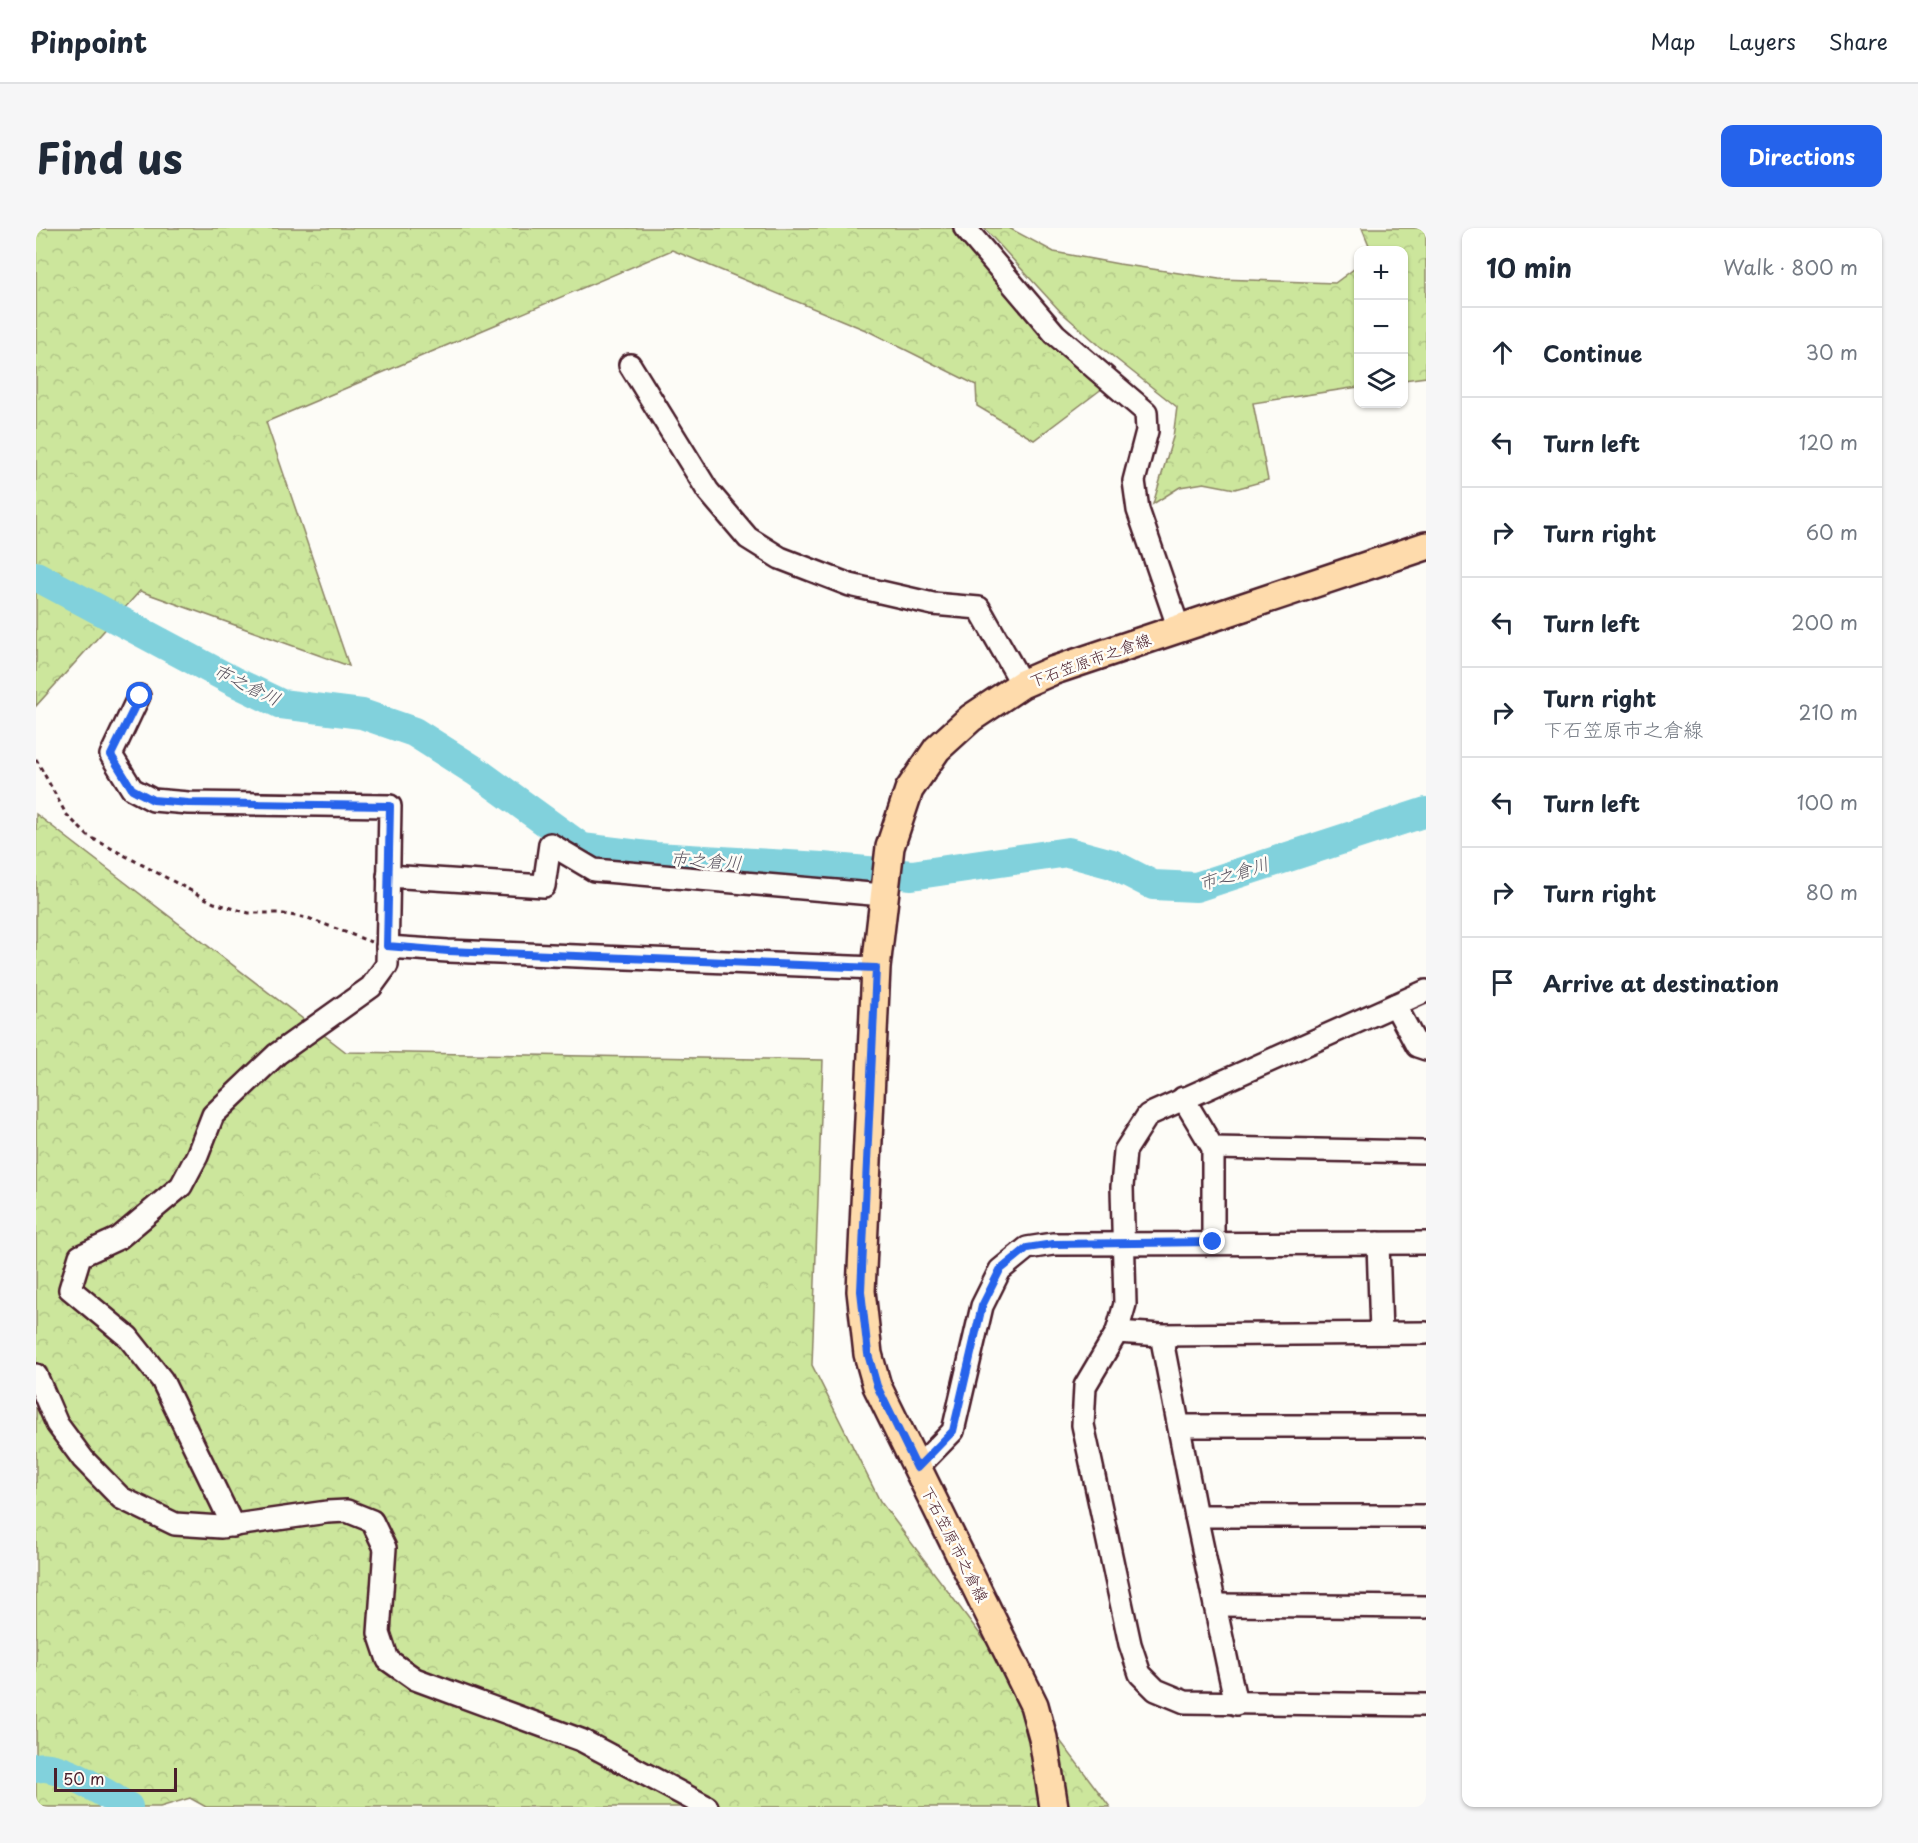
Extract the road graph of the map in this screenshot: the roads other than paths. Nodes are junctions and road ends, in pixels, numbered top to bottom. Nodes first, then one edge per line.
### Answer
1 (965, 228) edge
2 (630, 365) dead end
3 (1426, 546) edge
4 (1179, 629) junction
5 (1022, 684) junction
6 (140, 696) dead end
7 (388, 876) junction
8 (883, 895) junction
9 (387, 946) junction
10 (876, 968) junction
11 (1426, 991) edge
12 (1395, 1005) junction
13 (1426, 1049) edge
14 (1183, 1098) junction
15 (1213, 1148) junction
16 (1426, 1152) edge
17 (1213, 1242) junction
18 (1378, 1243) junction
19 (1426, 1243) edge
20 (1124, 1245) junction
21 (1117, 1332) junction
22 (1381, 1333) junction
23 (1426, 1333) edge
24 (1161, 1335) junction
25 (36, 1375) edge
26 (1179, 1426) junction
27 (1426, 1426) edge
28 (917, 1468) junction
29 (1196, 1516) junction
30 (1426, 1516) edge
31 (233, 1526) junction
32 (1215, 1605) junction
33 (1426, 1607) edge
34 (1236, 1704) junction
35 (1426, 1706) edge
36 (707, 1807) edge
37 (1054, 1807) edge

1 - 4 street
2 - 5 street
3 - 4 main road, 下石笠原市之倉線
4 - 5 main road, 下石笠原市之倉線
5 - 8 main road, 下石笠原市之倉線
6 - 7 street
7 - 8 street
7 - 9 street
8 - 10 main road, 下石笠原市之倉線
9 - 10 street
9 - 31 street
10 - 28 main road, 下石笠原市之倉線
11 - 12 street
12 - 13 street
12 - 14 street
14 - 15 street
14 - 20 street
15 - 16 street
15 - 17 street
17 - 18 street
17 - 20 street
18 - 19 street
18 - 22 street
20 - 21 street
20 - 28 street
21 - 24 street
21 - 34 street
22 - 23 street
22 - 24 street
24 - 26 street
25 - 31 street
26 - 27 street
26 - 29 street
28 - 37 main road, 下石笠原市之倉線
29 - 30 street
29 - 32 street
31 - 36 street
32 - 33 street
32 - 34 street
34 - 35 street

